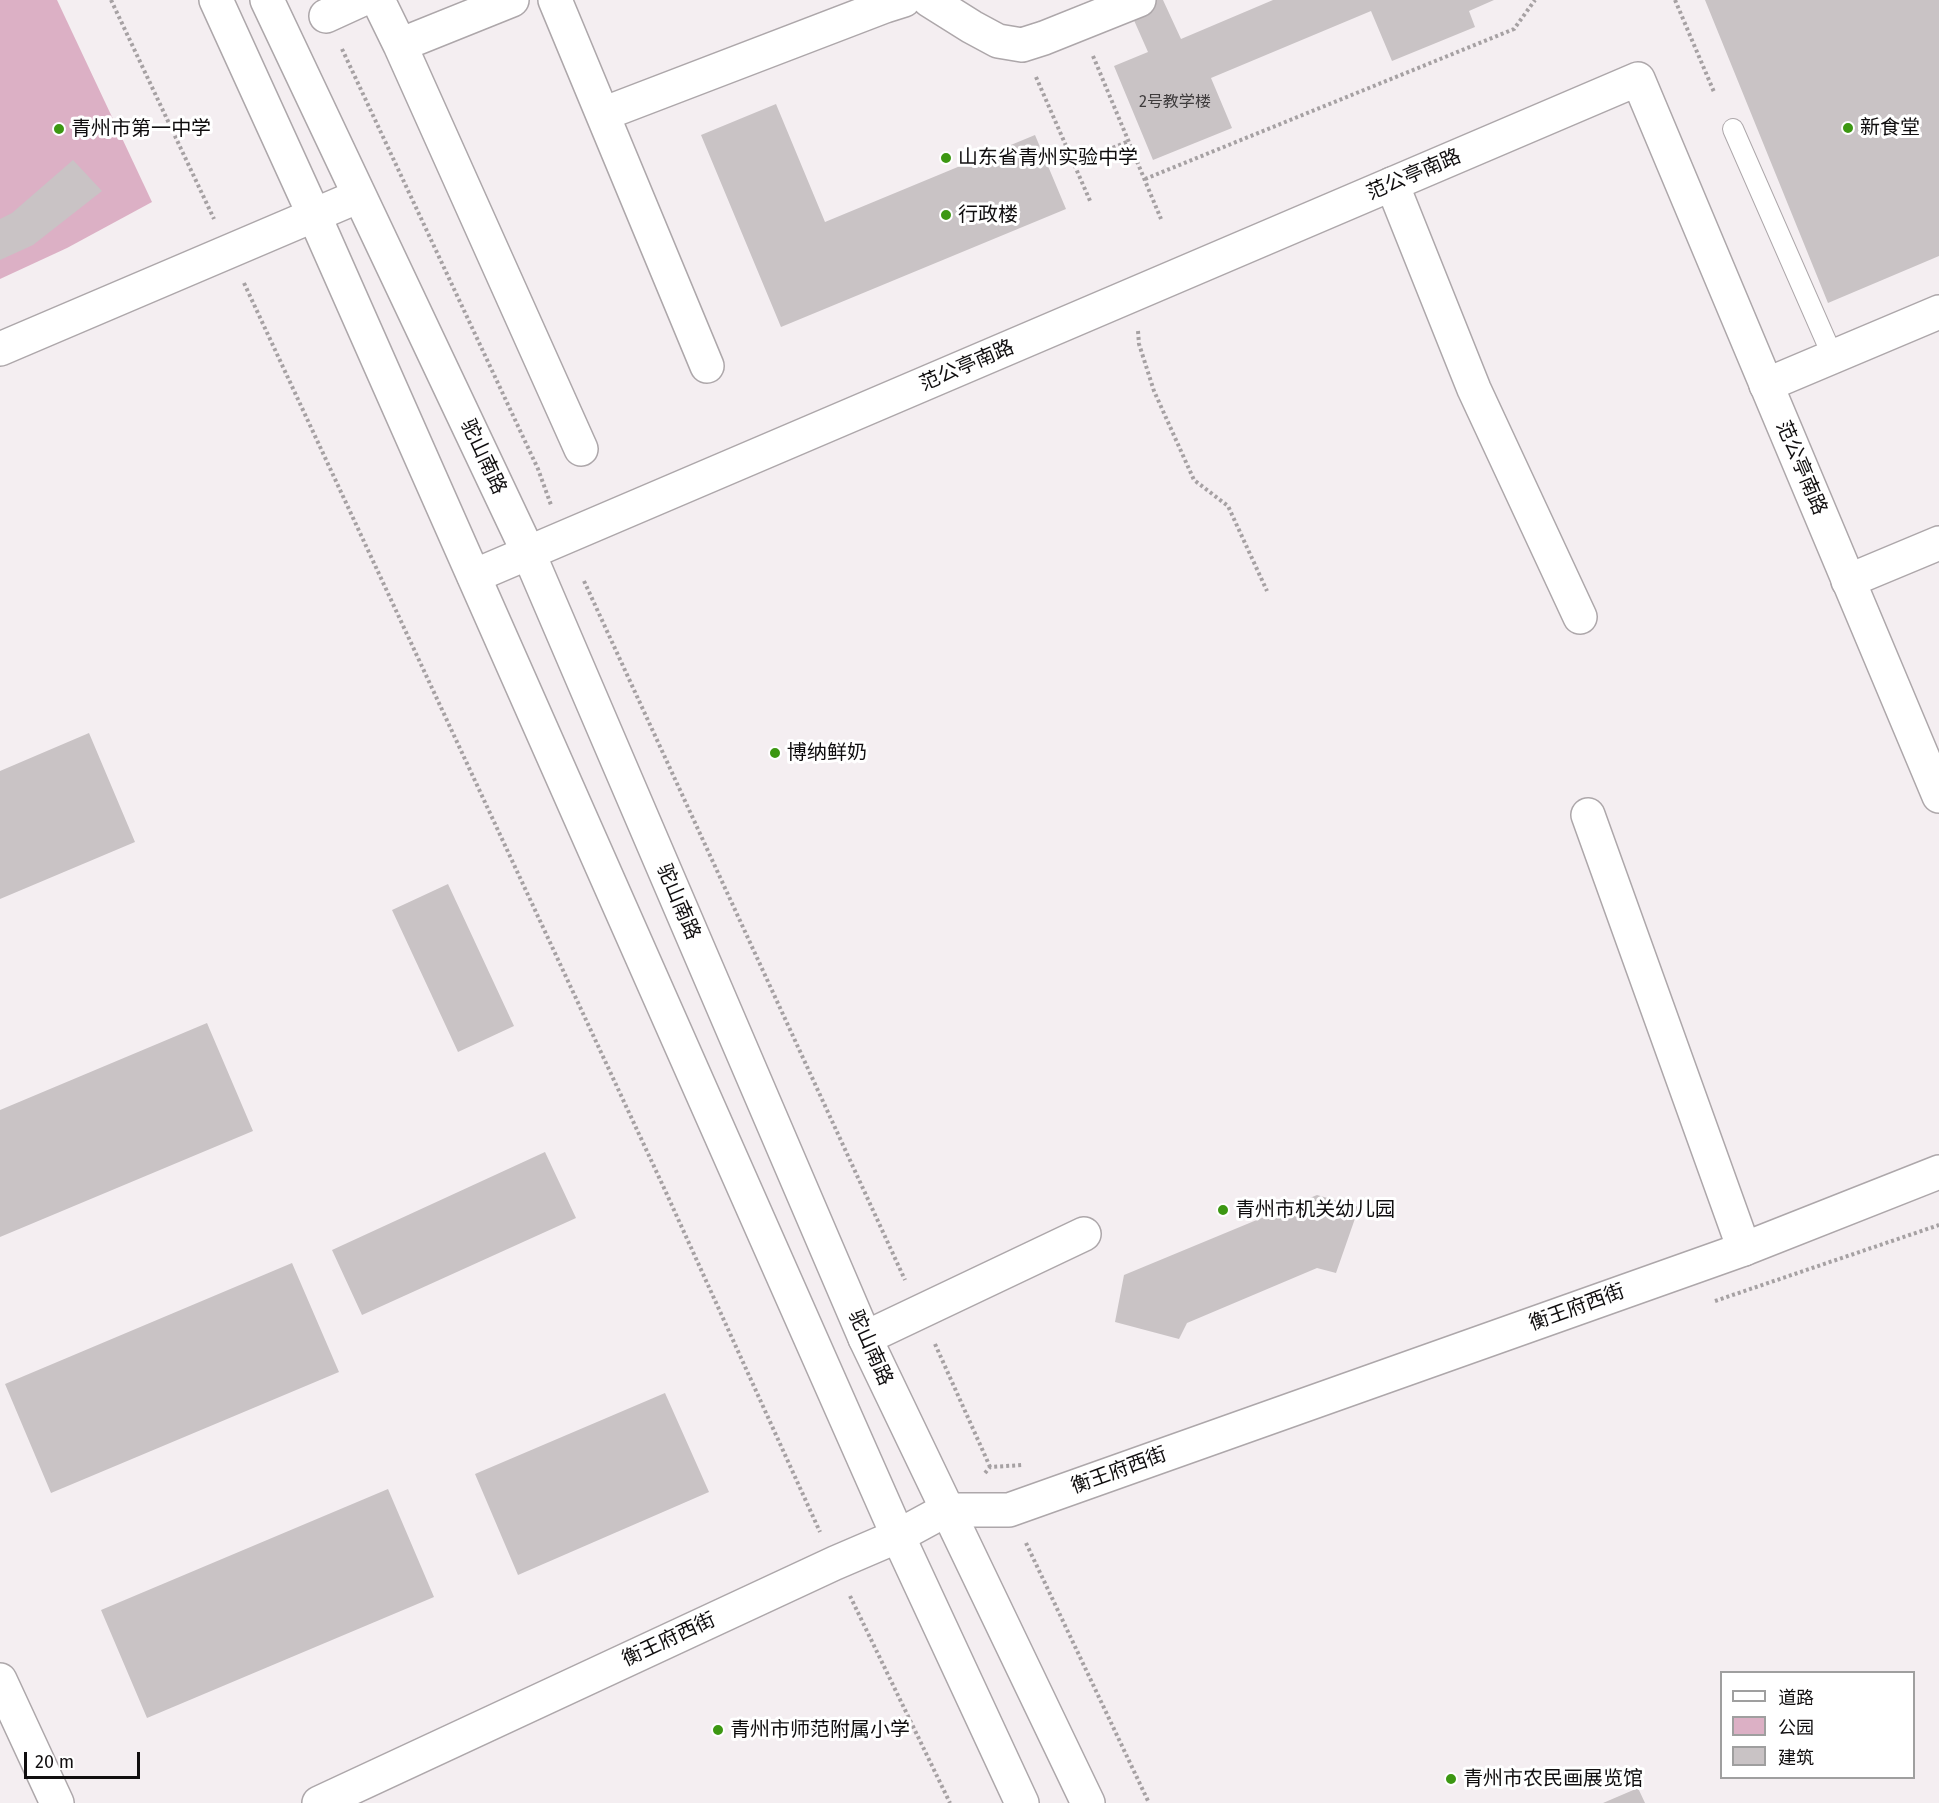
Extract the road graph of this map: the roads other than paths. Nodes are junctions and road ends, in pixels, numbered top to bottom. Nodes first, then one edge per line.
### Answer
1 (216, 0) edge
2 (267, 0) edge
3 (361, 0) edge
4 (378, 0) edge
5 (512, 0) edge
6 (555, 0) edge
7 (904, 0) edge
8 (929, 0) edge
9 (1139, 0) edge
10 (326, 16) road end
11 (400, 45) junction
12 (603, 114) junction
13 (1733, 129) dead end
14 (1392, 184) junction
15 (359, 196) junction
16 (314, 215) junction
17 (1939, 312) edge
18 (0, 349) edge
19 (1833, 357) junction
20 (707, 366) dead end
21 (1766, 385) junction
22 (580, 449) dead end
23 (1939, 543) edge
24 (529, 554) junction
25 (474, 576) junction
26 (1848, 581) junction
27 (1580, 617) dead end
28 (1939, 796) edge
29 (1588, 815) dead end
30 (1939, 1172) edge
31 (1084, 1234) dead end
32 (1744, 1249) junction
33 (864, 1338) junction
34 (946, 1510) junction
35 (898, 1536) junction
36 (0, 1680) edge
37 (57, 1803) edge
38 (319, 1803) edge
39 (1022, 1803) edge
40 (1088, 1803) edge

1 - 16 street
2 - 15 street, 驼山南路
3 - 10 street
4 - 11 street
5 - 11 street
6 - 12 street
7 - 12 street
8 - 9 street
11 - 22 street
12 - 20 street
13 - 19 lane
14 - 21 street, 范公亭南路
14 - 24 street, 范公亭南路
14 - 27 street
15 - 16 street
15 - 24 street, 驼山南路
16 - 18 street
16 - 25 street
17 - 19 street
19 - 21 street
21 - 26 street, 范公亭南路
23 - 26 street
24 - 25 street, 范公亭南路
24 - 33 street, 驼山南路
25 - 35 street
26 - 28 street, 范公亭南路
29 - 32 street
30 - 32 street, 衡王府西街
31 - 33 street
32 - 34 street, 衡王府西街
33 - 34 street, 驼山南路
34 - 35 street, 衡王府西街
34 - 40 street, 驼山南路
35 - 38 street, 衡王府西街
35 - 39 street
36 - 37 street

